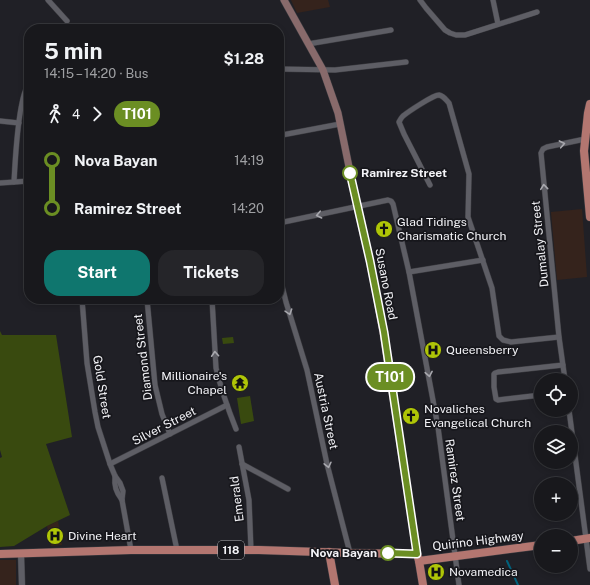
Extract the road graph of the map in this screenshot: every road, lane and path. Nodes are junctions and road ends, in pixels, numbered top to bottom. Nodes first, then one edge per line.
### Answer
1 (48, 0) edge
2 (284, 0) edge
3 (420, 0) edge
4 (493, 0) edge
5 (537, 12) dead end
6 (67, 21) dead end
7 (498, 24) junction
8 (391, 30) dead end
9 (308, 44) junction
10 (406, 62) dead end
11 (284, 69) edge
12 (322, 70) junction
13 (24, 92) edge
14 (590, 104) edge
15 (0, 121) edge
16 (19, 124) junction
17 (340, 124) junction
18 (284, 134) edge
19 (585, 139) junction
20 (24, 181) edge
21 (14, 182) junction
22 (0, 183) edge
23 (430, 185) dead end
24 (589, 193) edge
25 (358, 206) junction
26 (590, 217) edge
27 (284, 222) edge
28 (482, 260) junction
29 (409, 272) junction
30 (284, 294) edge
31 (82, 304) edge
32 (147, 304) edge
33 (212, 304) edge
34 (559, 337) junction
35 (562, 365) junction
36 (564, 373) edge
37 (534, 396) edge
38 (227, 405) junction
39 (570, 417) edge
40 (236, 429) dead end
41 (170, 434) junction
42 (239, 446) dead end
43 (110, 464) junction
44 (242, 464) junction
45 (162, 478) dead end
46 (288, 489) dead end
47 (588, 539) edge
48 (578, 540) edge
49 (534, 546) edge
50 (131, 550) junction
51 (177, 550) junction
52 (251, 550) junction
53 (21, 552) junction
54 (329, 552) junction
55 (350, 553) junction
56 (0, 554) edge
57 (455, 556) junction
58 (418, 557) junction
59 (590, 569) edge
60 (22, 585) edge
61 (335, 585) edge
62 (423, 585) edge
63 (459, 585) edge

1 - 6 street
2 - 9 main road, Susano Road
3 - 7 street
4 - 7 street
5 - 7 street
8 - 9 street
9 - 12 main road, Susano Road
10 - 12 street
11 - 12 street
12 - 17 main road, Susano Road
13 - 16 street
14 - 19 main road
15 - 16 street
16 - 21 street
17 - 18 street
17 - 25 main road, Susano Road
19 - 24 main road
34 -> 19 street, Dumalay Street
20 - 21 street
21 - 22 street
23 - 28 street
24 - 26 main road
25 -> 27 street
25 - 29 street, Ramirez Street
25 - 58 main road, Susano Road
28 - 29 street
28 - 34 street
29 -> 57 street, Ramirez Street
30 -> 55 street, Austria Street
31 - 43 street, Gold Street
32 - 41 street, Diamond Street
38 -> 33 street
34 - 35 street, Dumalay Street
35 - 36 street, Dumalay Street
35 - 37 street
38 - 40 street
38 - 41 street, Silver Street
39 - 47 street
41 - 43 street, Silver Street
42 - 44 street, Emerald
43 - 50 street, Gold Street
44 - 46 street
44 - 52 street, Emerald
45 - 51 street
47 - 48 main road
47 - 59 street
49 - 57 main road, Quirino Highway
50 - 51 main road, 118
50 - 53 main road, 118
51 - 52 main road, 118
52 - 54 main road, 118
53 - 56 main road, 118
53 - 60 street
54 - 55 main road, 118
54 - 61 main road
55 - 58 main road, 118
57 - 58 main road, Quirino Highway
57 - 63 street, Ramirez Street
58 - 62 main road, Quirino Highway

